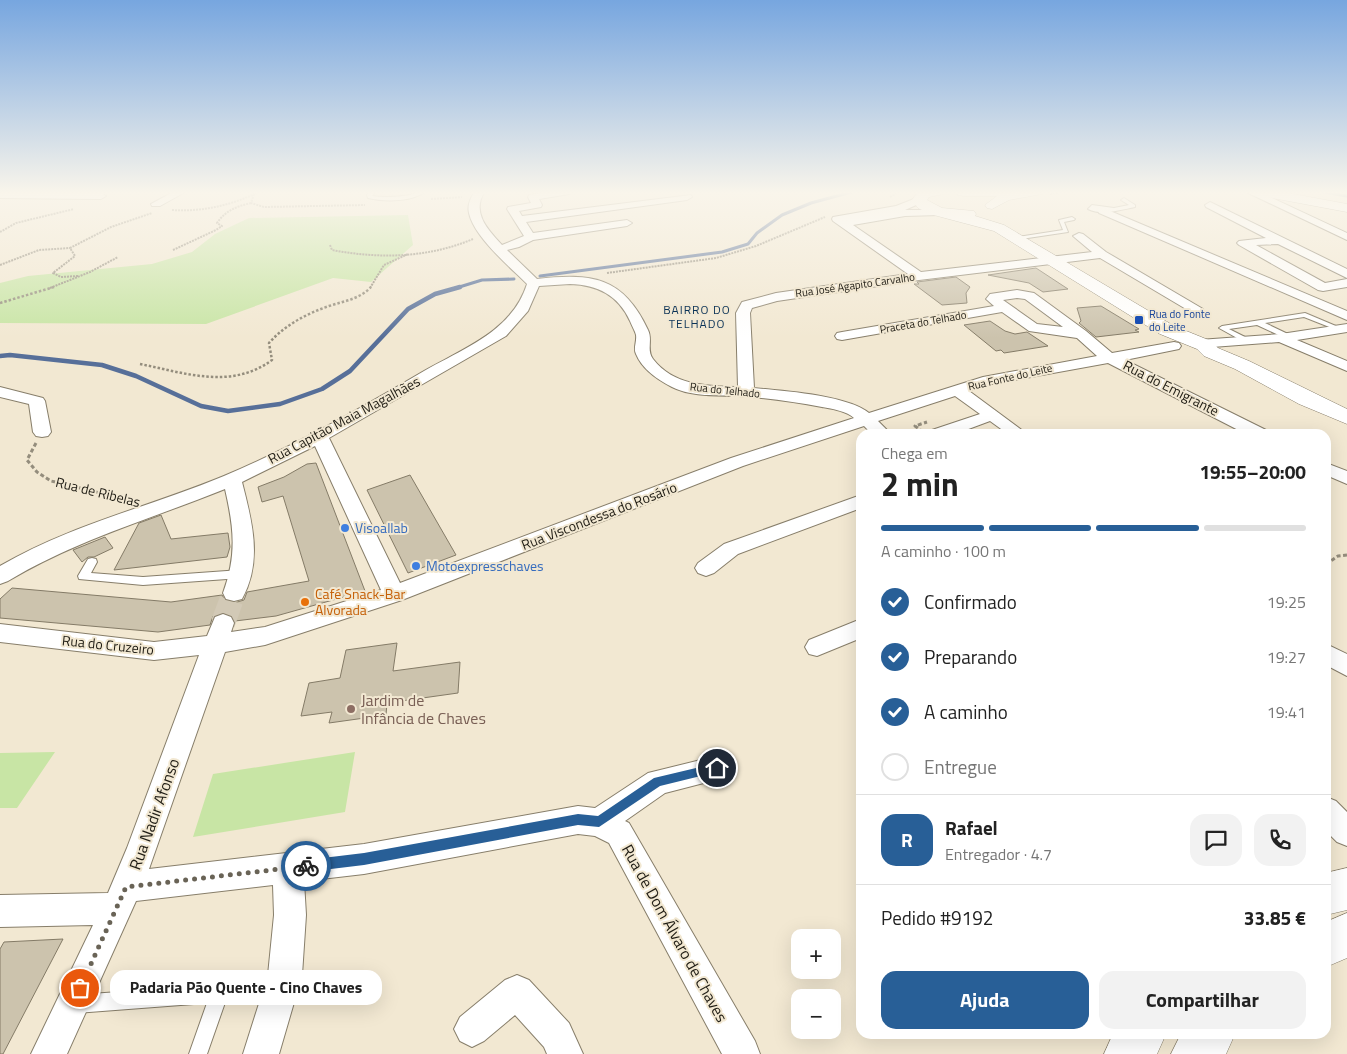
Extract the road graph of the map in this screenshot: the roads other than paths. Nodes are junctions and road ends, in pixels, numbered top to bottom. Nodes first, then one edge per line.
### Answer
1 (492, 240) edge
2 (524, 240) edge
3 (868, 240) edge
4 (1019, 240) edge
5 (1084, 240) edge
6 (1173, 240) edge
7 (1238, 240) edge
8 (1277, 240) edge
9 (1279, 240) edge
10 (1243, 243) junction
11 (499, 249) junction
12 (1102, 254) junction
13 (1052, 260) junction
14 (1347, 274) edge
15 (919, 276) junction
16 (1347, 283) edge
17 (534, 284) junction
18 (1004, 308) junction
19 (1196, 309) dead end
20 (1347, 316) edge
21 (1259, 322) junction
22 (1343, 328) edge
23 (1081, 334) junction
24 (842, 336) dead end
25 (1284, 338) junction
26 (1199, 346) junction
27 (1108, 357) junction
28 (1347, 366) edge
29 (957, 390) junction
30 (0, 392) edge
31 (746, 392) junction
32 (1307, 399) junction
33 (992, 415) junction
34 (1347, 417) edge
35 (866, 419) junction
36 (935, 427) edge
37 (878, 429) edge
38 (1011, 429) edge
39 (1250, 429) edge
40 (42, 432) road end
41 (320, 437) junction
42 (1331, 470) edge
43 (1347, 478) edge
44 (232, 479) junction
45 (856, 503) edge
46 (92, 562) dead end
47 (706, 568) dead end
48 (242, 574) junction
49 (0, 576) edge
50 (234, 593) tunnel mouth
51 (394, 594) junction
52 (856, 630) edge
53 (0, 633) edge
54 (219, 634) junction
55 (817, 647) dead end
56 (1331, 656) edge
57 (1347, 666) edge
58 (717, 768) dead end
59 (1331, 816) edge
60 (599, 822) junction
61 (1347, 832) edge
62 (288, 868) junction
63 (1347, 889) edge
64 (1331, 893) edge
65 (122, 898) junction
66 (0, 911) edge
67 (1347, 935) edge
68 (1331, 943) edge
69 (73, 1004) junction
70 (472, 1029) dead end
71 (1139, 1039) edge
72 (1208, 1039) edge
73 (49, 1054) edge
74 (198, 1054) edge
75 (261, 1054) edge
76 (565, 1054) edge
77 (742, 1054) edge
78 (1129, 1054) edge
79 (1196, 1054) edge

1 - 11 street
2 - 11 street
3 - 15 street
4 - 13 street
5 - 12 street
6 - 20 street
7 - 10 street
8 - 10 street
9 - 14 street
10 - 16 street
11 - 17 street
12 - 13 street, Rua José Agapito Carvalho
12 - 19 street
13 - 15 street, Rua José Agapito Carvalho
13 - 26 street
15 - 31 street, Rua José Agapito Carvalho
17 - 31 street, Rua do Telhado
17 - 41 street, Rua Capitão Maia Magalhães
18 - 23 street
18 - 23 street, Rua do Emigrante
18 - 24 street, Praceta do Telhado
21 - 22 lane
21 - 25 lane
21 - 26 lane
22 - 25 street, Rua Fonte do Leite
23 - 27 street, Rua do Emigrante
25 - 26 street, Rua Fonte do Leite
25 - 28 street
26 - 27 street, Rua Fonte do Leite
26 - 32 street
26 - 32 street
27 - 29 street, Rua Fonte do Leite
27 - 39 street, Rua do Emigrante
29 - 33 street
29 - 35 street, Rua Fonte do Leite
30 - 40 street
31 - 35 street, Rua do Telhado
32 - 34 street
33 - 36 street
33 - 38 street
35 - 37 street, Rua do Telhado
35 - 51 street, Rua Viscondessa do Rosário
41 - 44 street, Rua Capitão Maia Magalhães
41 - 51 street
42 - 43 street
44 - 48 street
44 - 49 street, Rua Capitão Maia Magalhães
45 - 47 street
46 - 48 lane
48 - 50 street
51 - 54 street, Rua Viscondessa do Rosário
52 - 55 street
53 - 54 street, Rua do Cruzeiro
54 - 65 street, Rua Nadir Afonso
56 - 57 street
58 - 60 street
59 - 61 street
60 - 62 street
60 - 77 street, Rua de Dom Álvaro de Chaves
62 - 65 street
62 - 75 street
63 - 64 street
65 - 66 street
65 - 69 street, Rua Nadir Afonso
67 - 68 street
69 - 73 street, Rua Nadir Afonso
69 - 74 lane
70 - 76 street
71 - 78 street
72 - 79 street

